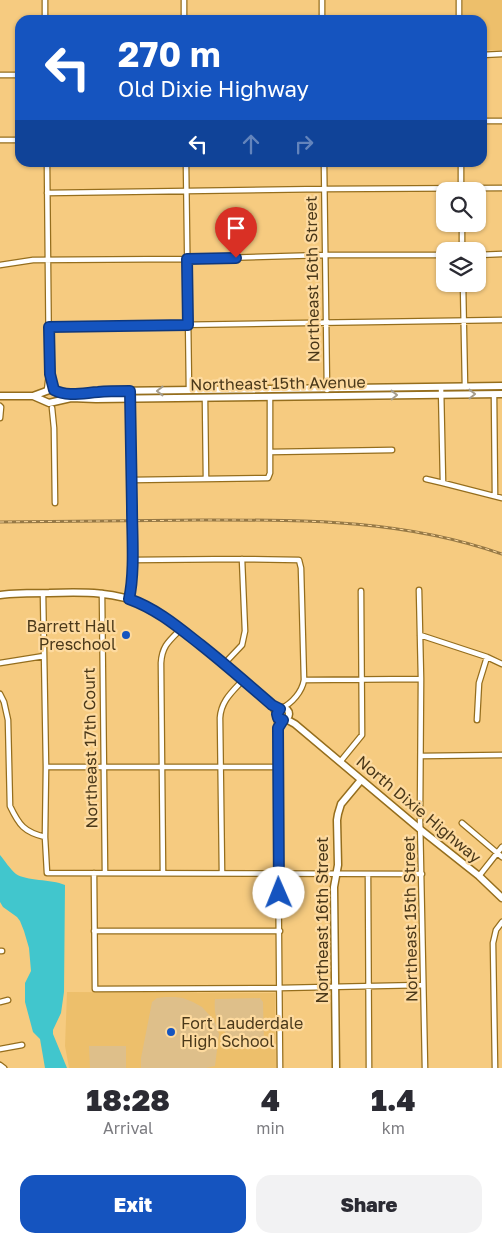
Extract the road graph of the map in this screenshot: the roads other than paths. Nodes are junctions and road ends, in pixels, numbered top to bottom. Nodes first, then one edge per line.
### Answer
1 (45, 0) edge
2 (184, 0) edge
3 (322, 0) edge
4 (458, 0) edge
5 (45, 15) edge
6 (184, 15) edge
7 (322, 15) edge
8 (459, 15) edge
9 (502, 54) edge
10 (487, 55) edge
11 (0, 75) edge
12 (15, 75) edge
13 (487, 121) edge
14 (502, 121) edge
15 (0, 140) edge
16 (15, 140) edge
17 (47, 167) edge
18 (186, 167) edge
19 (324, 167) edge
20 (461, 167) edge
21 (461, 182) edge
22 (502, 188) edge
23 (324, 189) junction
24 (486, 189) edge
25 (436, 190) edge
26 (187, 192) junction
27 (47, 193) junction
28 (502, 254) edge
29 (325, 255) junction
30 (436, 255) edge
31 (486, 255) edge
32 (187, 259) junction
33 (48, 260) junction
34 (0, 265) edge
35 (463, 292) edge
36 (464, 320) junction
37 (502, 320) edge
38 (326, 323) junction
39 (188, 325) junction
40 (49, 327) junction
41 (465, 386) junction
42 (502, 386) edge
43 (441, 387) junction
44 (327, 388) junction
45 (189, 390) junction
46 (51, 391) junction
47 (130, 391) junction
48 (442, 394) junction
49 (494, 394) junction
50 (502, 394) edge
51 (0, 396) edge
52 (33, 396) junction
53 (327, 396) junction
54 (270, 397) junction
55 (205, 398) junction
56 (130, 399) junction
57 (46, 401) junction
58 (54, 404) junction
59 (0, 406) edge
60 (0, 418) edge
61 (392, 450) dead end
62 (270, 452) junction
63 (206, 479) junction
64 (426, 479) dead end
65 (132, 480) junction
66 (443, 482) junction
67 (495, 495) junction
68 (502, 498) edge
69 (55, 503) dead end
70 (242, 559) junction
71 (132, 560) junction
72 (419, 590) dead end
73 (361, 591) dead end
74 (43, 593) junction
75 (102, 593) junction
76 (0, 596) edge
77 (129, 599) junction
78 (180, 629) junction
79 (420, 635) junction
80 (44, 656) junction
81 (486, 657) junction
82 (0, 663) edge
83 (224, 664) junction
84 (502, 664) edge
85 (362, 679) junction
86 (421, 679) junction
87 (243, 680) junction
88 (304, 680) junction
89 (0, 694) edge
90 (283, 714) junction
91 (477, 720) dead end
92 (502, 755) edge
93 (421, 756) junction
94 (340, 762) junction
95 (46, 767) junction
96 (104, 767) junction
97 (163, 767) junction
98 (220, 767) junction
99 (278, 767) junction
100 (361, 780) junction
101 (462, 824) dead end
102 (421, 830) junction
103 (45, 837) junction
104 (502, 847) edge
105 (497, 853) junction
106 (502, 857) edge
107 (94, 873) junction
108 (105, 873) junction
109 (163, 873) junction
110 (222, 873) junction
111 (279, 873) junction
112 (336, 874) junction
113 (368, 874) junction
114 (422, 874) junction
115 (479, 876) junction
116 (502, 898) edge
117 (502, 922) edge
118 (94, 931) junction
119 (280, 931) junction
120 (423, 985) junction
121 (336, 987) junction
122 (369, 987) junction
123 (280, 988) junction
124 (8, 1000) dead end
125 (0, 1002) edge
126 (22, 1045) dead end
127 (0, 1050) edge
128 (0, 1065) edge
129 (4, 1068) edge
130 (280, 1068) edge
131 (336, 1068) edge
132 (369, 1068) edge
133 (424, 1068) edge
134 (494, 1068) edge

1 - 5 street
2 - 6 street
3 - 7 street
4 - 8 street
9 - 10 street
11 - 12 street
13 - 14 street
15 - 16 street
17 - 27 street
18 - 26 street
19 - 23 street, Northeast 16th Street
20 - 21 street
22 - 24 street
23 - 25 street
23 - 26 street
23 - 29 street, Northeast 16th Street
26 - 27 street
26 - 32 street
27 - 33 street
28 - 31 street
29 - 30 street
29 - 32 street
29 - 38 street, Northeast 16th Street
32 - 33 street
32 - 39 street
33 - 34 street
33 - 40 street
35 - 36 street
36 - 37 street
36 - 38 street
36 - 41 street
38 - 39 street
38 - 44 street, Northeast 16th Street
39 - 40 street
39 - 45 street
40 - 46 street
41 - 42 street, Northeast 15th Avenue
41 - 43 street, Northeast 15th Avenue
43 - 44 street, Northeast 15th Avenue
43 - 48 street
44 - 45 street, Northeast 15th Avenue
44 - 53 street, Northeast 16th Street
45 -> 47 street, Northeast 15th Avenue
46 - 47 street, Northeast 15th Avenue
46 - 52 street, Northeast 15th Avenue
46 - 57 street
46 - 58 street
47 - 56 street
48 -> 49 street, Northeast 15th Avenue
53 -> 48 street, Northeast 15th Avenue
48 - 66 street
49 - 50 street, Northeast 15th Avenue
49 - 67 street
51 - 52 street, Northeast 15th Avenue
52 - 57 street, Northeast 15th Avenue
53 - 54 street, Northeast 15th Avenue
54 - 55 street, Northeast 15th Avenue
54 - 62 street
55 - 56 street, Northeast 15th Avenue
55 - 63 street
56 - 58 street, Northeast 15th Avenue
56 - 65 street
57 - 58 street
58 - 69 street
59 - 60 street
61 - 62 street
62 - 63 street
63 - 65 street
64 - 66 street
65 - 71 street
66 - 67 street
67 - 68 street
70 - 71 street
70 - 83 street
70 - 88 street
71 - 77 street
72 - 79 street, Northeast 15th Street
73 - 85 street
74 - 75 street
74 - 76 street
74 - 80 street
75 - 77 street
75 - 96 street, Northeast 17th Court
77 - 78 street
78 - 83 street
78 - 97 street
79 - 81 street
79 - 86 street, Northeast 15th Street
80 - 82 street
80 - 95 street
81 - 84 street
81 - 91 street
83 - 87 street
85 - 86 street
85 - 88 street
85 - 94 street
86 - 93 street, Northeast 15th Street
87 - 90 street, North Dixie Highway
87 - 98 street
88 - 90 street
89 - 103 street
90 - 94 street, North Dixie Highway
90 - 99 street
92 - 93 street
93 - 102 street, Northeast 15th Street
94 - 100 street, North Dixie Highway
95 - 96 street
95 - 103 street
96 - 97 street
96 - 108 street, Northeast 17th Court
97 - 98 street
97 - 109 street
98 - 99 street
98 - 110 street
99 - 111 street
100 - 102 street, North Dixie Highway
100 - 112 street, Northeast 16th Street
101 - 105 street
102 - 114 street, Northeast 15th Street
102 - 115 street, North Dixie Highway
103 - 107 street
104 - 105 street
105 - 106 street
105 - 115 street
107 - 108 street
107 - 118 street
108 - 109 street
109 - 110 street
110 - 111 street
111 - 112 street
111 - 119 street
112 - 113 street
112 - 121 street, Northeast 16th Street
113 - 114 street
113 - 122 street
114 - 120 street, Northeast 15th Street
115 - 116 street, North Dixie Highway
117 - 134 street
118 - 119 street
118 - 123 street
119 - 123 street
120 - 122 street
120 - 133 street, Northeast 15th Street
121 - 122 street
121 - 123 street
121 - 131 street, Northeast 16th Street
122 - 132 street
123 - 130 street
124 - 125 street
126 - 127 street
128 - 129 street

